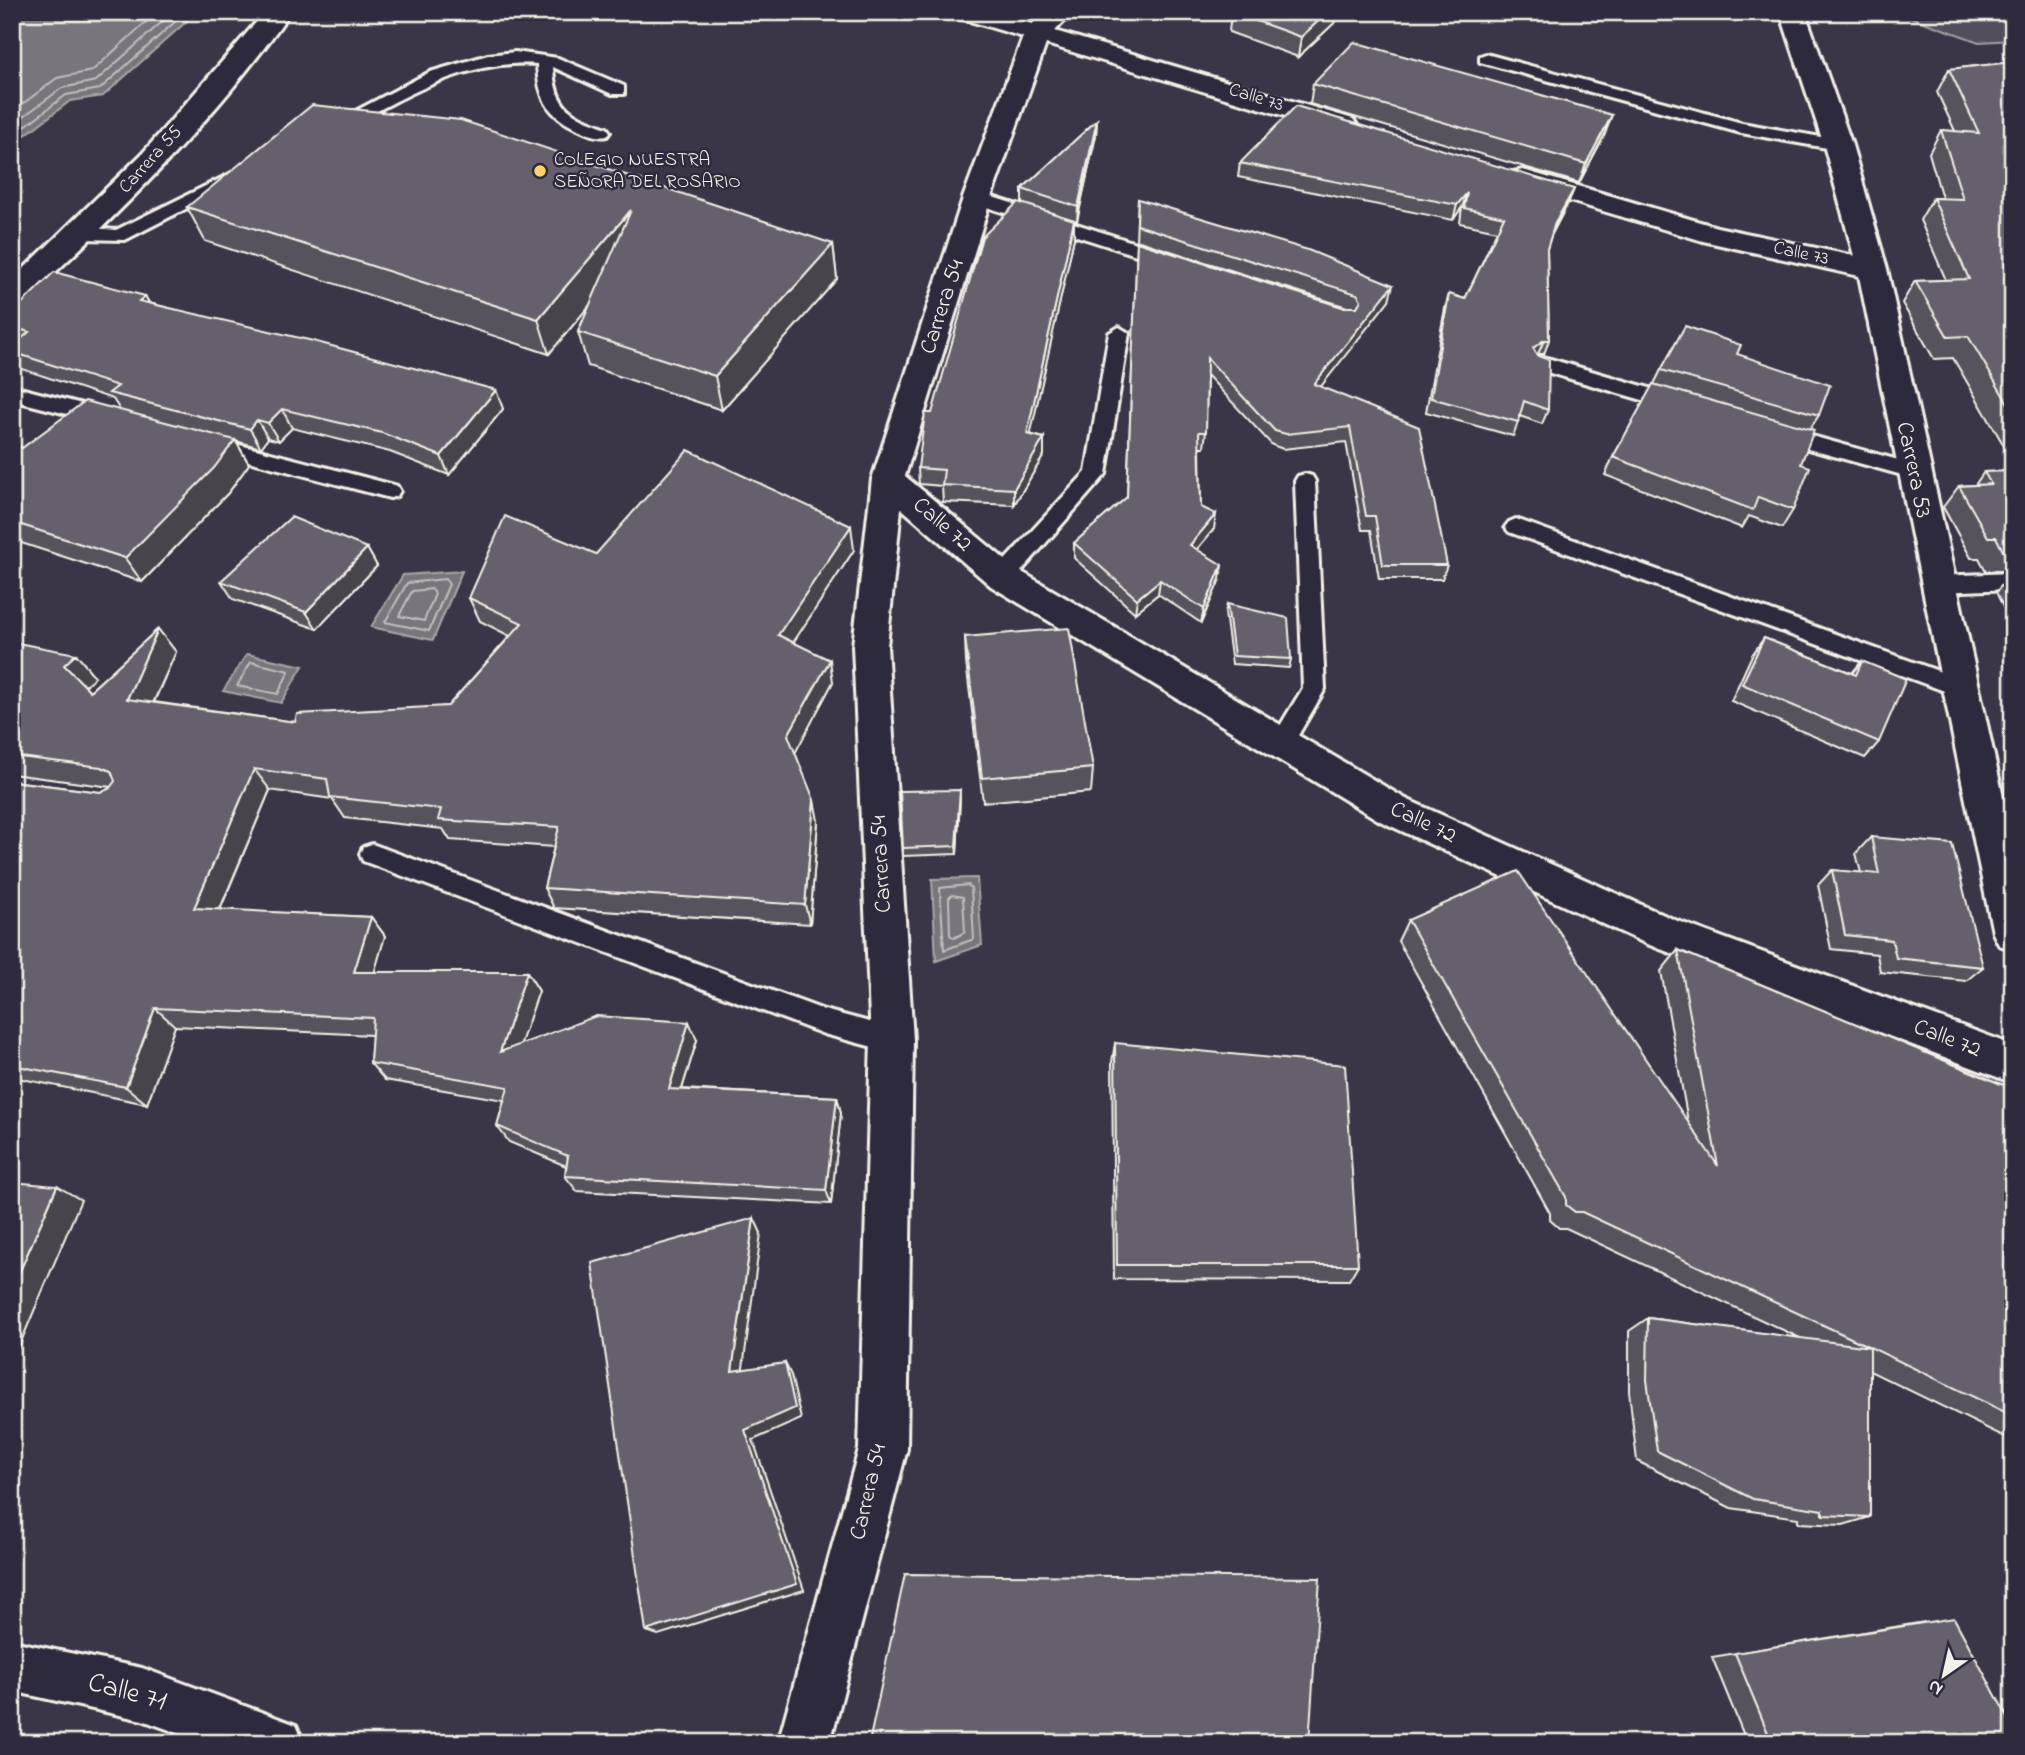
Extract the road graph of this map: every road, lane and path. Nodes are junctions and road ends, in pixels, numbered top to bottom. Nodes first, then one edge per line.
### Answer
1 (278, 12) edge
2 (965, 12) edge
3 (1062, 12) edge
4 (1792, 12) edge
5 (1037, 33) junction
6 (1486, 59) dead end
7 (545, 60) junction
8 (618, 90) dead end
9 (601, 132) dead end
10 (1368, 132) edge
11 (315, 137) edge
12 (1838, 145) junction
13 (253, 168) edge
14 (1501, 172) edge
15 (977, 198) junction
16 (83, 233) junction
17 (1186, 265) edge
18 (1872, 269) junction
19 (12, 296) edge
20 (1119, 333) dead end
21 (1540, 363) edge
22 (12, 393) edge
23 (1697, 409) edge
24 (120, 421) edge
25 (1762, 429) edge
26 (188, 438) edge
27 (1913, 471) junction
28 (888, 479) junction
29 (1305, 481) dead end
30 (390, 491) dead end
31 (1516, 527) dead end
32 (1003, 577) junction
33 (2013, 581) edge
34 (1937, 584) junction
35 (1958, 687) junction
36 (1281, 744) junction
37 (372, 854) dead end
38 (2013, 933) edge
39 (892, 1040) junction
40 (2013, 1064) edge
41 (12, 1666) edge
42 (278, 1743) edge
43 (804, 1743) edge

1 - 16 street, Carrera 55
2 - 5 street, Calle 73
3 - 5 street, Carrera 54
4 - 12 street, Carrera 53
5 - 10 street, Calle 73
5 - 15 street, Carrera 54
6 - 12 lane
7 - 8 lane
7 - 9 lane
7 - 11 lane
12 - 18 street, Carrera 53
13 - 16 lane
14 - 18 street, Calle 73
15 - 17 lane
15 - 28 street, Carrera 54
16 - 19 street, Carrera 55
18 - 27 street, Carrera 53
20 - 32 lane
21 - 23 lane
22 - 24 lane
25 - 27 lane
26 - 30 lane
27 - 34 street, Carrera 53
28 - 32 street, Calle 72
28 - 39 street, Carrera 54
29 - 36 lane
31 - 35 lane
32 - 36 street, Calle 72
33 - 34 lane
34 - 35 street, Carrera 53
35 - 38 street, Carrera 53
36 - 40 street, Calle 72
37 - 39 lane
39 - 43 street, Carrera 54
41 - 42 street, Calle 71

